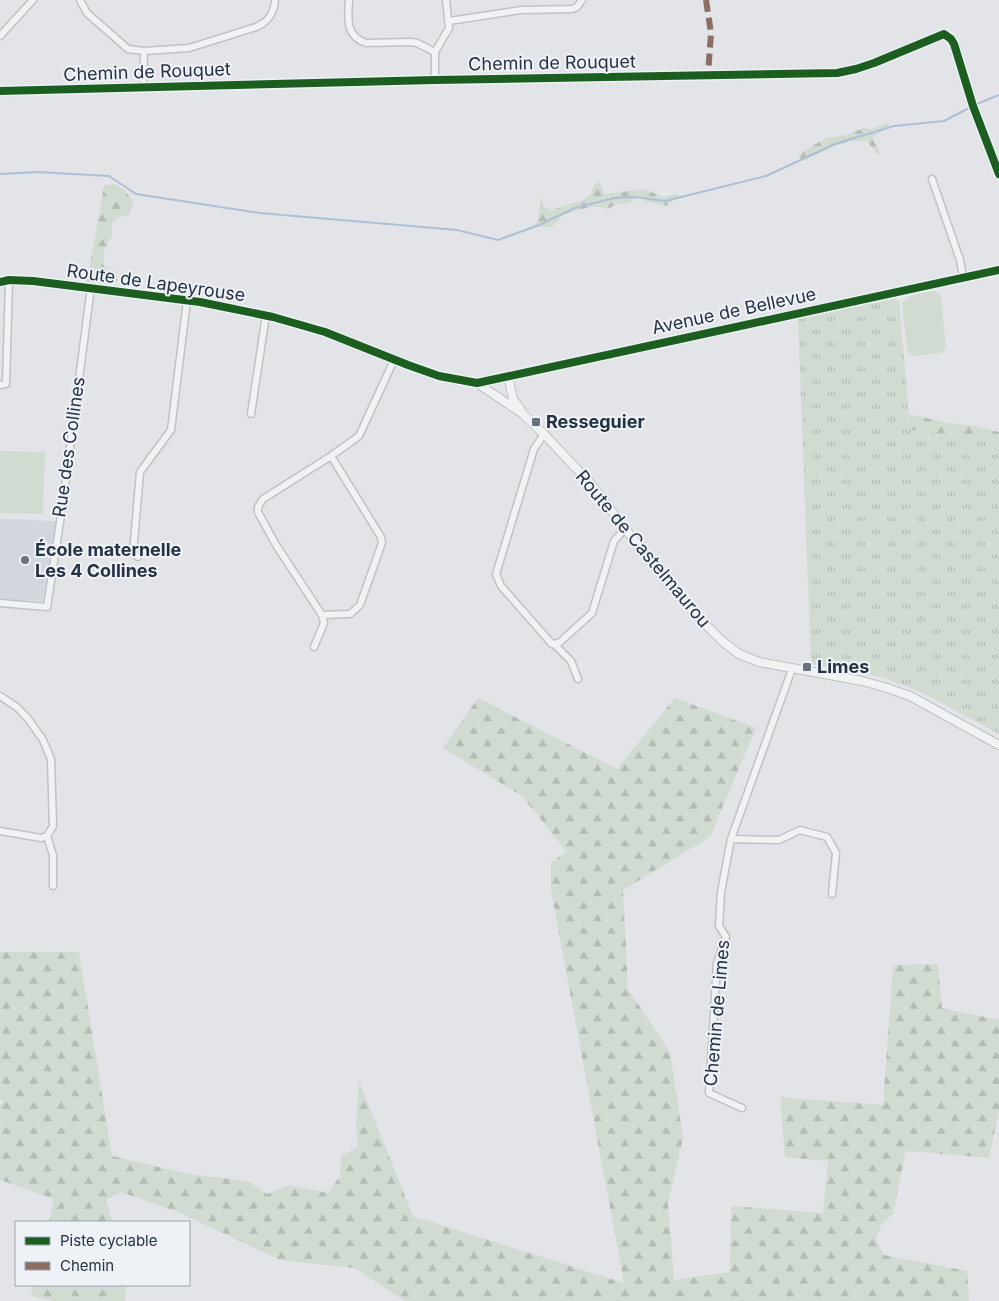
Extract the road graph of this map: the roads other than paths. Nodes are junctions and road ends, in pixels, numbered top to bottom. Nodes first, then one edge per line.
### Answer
1 (33, 0) edge
2 (80, 0) edge
3 (275, 0) edge
4 (349, 0) edge
5 (446, 0) edge
6 (582, 0) edge
7 (449, 21) junction
8 (0, 36) edge
9 (144, 51) junction
10 (435, 52) junction
11 (434, 80) junction
12 (143, 87) junction
13 (0, 91) edge
14 (999, 174) edge
15 (932, 179) dead end
16 (999, 270) edge
17 (963, 277) junction
18 (9, 280) junction
19 (0, 282) edge
20 (91, 287) junction
21 (187, 300) junction
22 (266, 315) junction
23 (394, 360) junction
24 (508, 376) junction
25 (476, 383) junction
26 (0, 385) edge
27 (510, 387) junction
28 (498, 396) junction
29 (251, 414) dead end
30 (523, 414) junction
31 (544, 434) junction
32 (331, 456) junction
33 (626, 528) junction
34 (138, 557) dead end
35 (0, 603) edge
36 (322, 616) junction
37 (555, 645) junction
38 (314, 647) dead end
39 (792, 669) junction
40 (578, 679) dead end
41 (0, 696) edge
42 (999, 744) edge
43 (0, 831) edge
44 (48, 836) junction
45 (731, 839) junction
46 (53, 886) dead end
47 (832, 894) dead end
48 (742, 1108) dead end

1 - 8 street
2 - 9 street
3 - 9 street
4 - 10 street
5 - 7 street
6 - 7 street
7 - 10 street
9 - 12 street
10 - 11 street
11 - 12 street, Chemin de Rouquet
11 - 14 street, Chemin de Rouquet
12 - 13 street, Chemin de Rouquet
15 - 17 street
16 - 17 street, Avenue de Bellevue
17 - 24 street, Avenue de Bellevue
18 - 19 street, Route de Lapeyrouse
18 - 20 street, Route de Lapeyrouse
18 - 26 street
20 - 21 street, Route de Lapeyrouse
20 - 35 street, Rue des Collines
21 - 22 street, Route de Lapeyrouse
21 - 34 street
22 - 23 street, Route de Lapeyrouse
22 - 29 street
23 - 25 street, Route de Lapeyrouse
23 - 32 street
24 - 25 street, Avenue de Bellevue
24 - 27 street, Route de Castelmaurou
25 - 28 street, Route de Castelmaurou
27 - 28 street
27 - 30 street, Route de Castelmaurou
28 - 30 street, Route de Castelmaurou
30 - 31 street, Route de Castelmaurou
31 - 33 street, Route de Castelmaurou
31 - 37 street
32 - 36 street
32 - 36 street
33 - 37 street
33 - 39 street, Route de Castelmaurou
36 - 38 street
37 - 40 street
39 - 42 street, Route de Castelmaurou
39 - 45 street
41 - 44 street
43 - 44 street
44 - 46 street
45 - 47 street
45 - 48 street, Chemin de Limes

